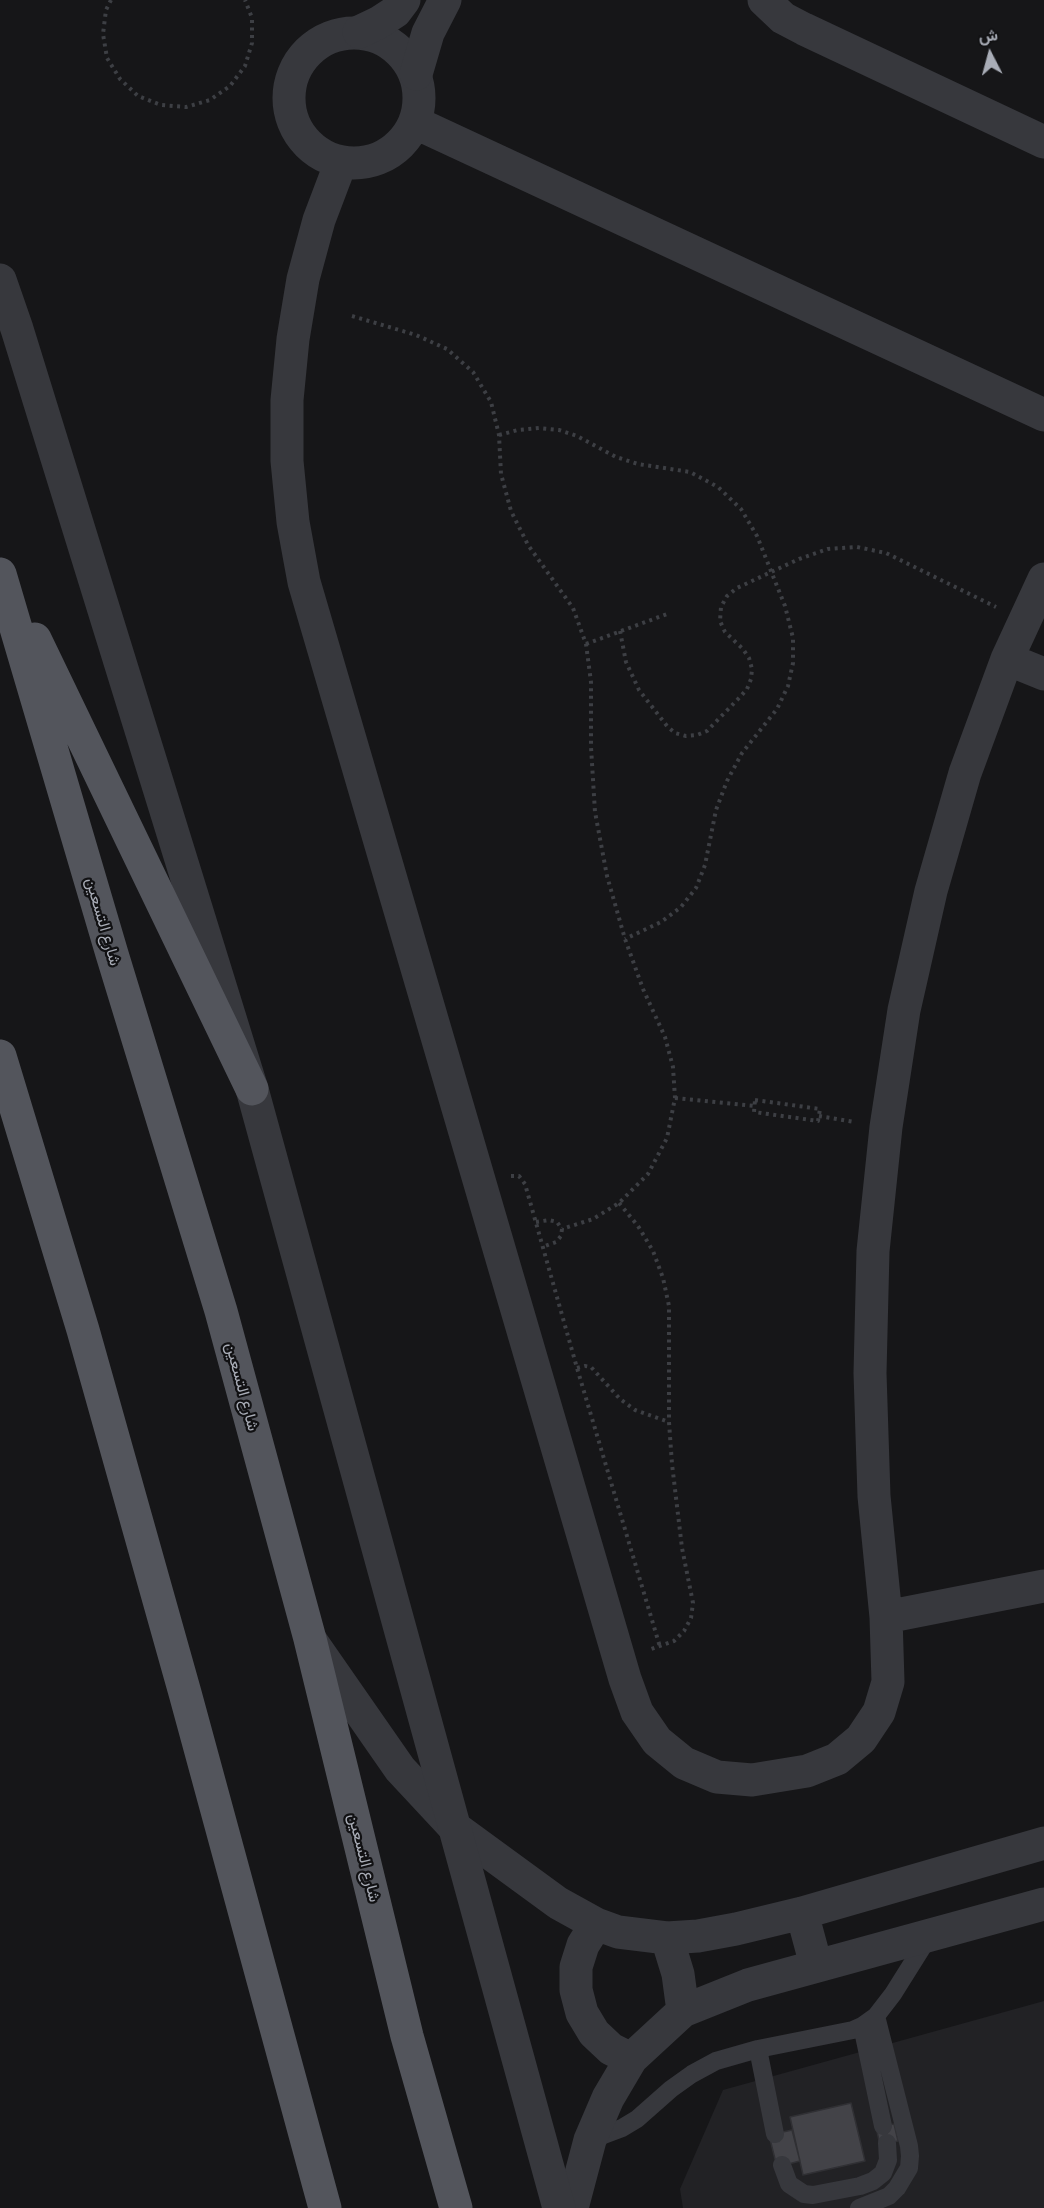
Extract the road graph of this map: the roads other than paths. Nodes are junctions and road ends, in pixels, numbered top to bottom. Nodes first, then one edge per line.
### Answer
1 (404, 0) edge
2 (445, 0) edge
3 (764, 0) edge
4 (359, 32) junction
5 (416, 74) junction
6 (416, 123) junction
7 (1044, 142) edge
8 (341, 162) junction
9 (0, 280) edge
10 (1044, 415) edge
11 (0, 566) edge
12 (0, 574) edge
13 (1044, 579) edge
14 (1007, 659) junction
15 (1044, 674) edge
16 (0, 1056) edge
17 (252, 1089) junction
18 (1044, 1586) edge
19 (886, 1617) junction
20 (310, 1640) junction
21 (454, 1827) junction
22 (1044, 1843) edge
23 (1044, 1904) edge
24 (802, 1913) junction
25 (596, 1924) junction
26 (930, 1934) junction
27 (667, 1938) junction
28 (816, 1965) junction
29 (683, 2011) junction
30 (869, 2021) junction
31 (758, 2049) junction
32 (631, 2059) junction
33 (776, 2134) dead end
34 (590, 2139) junction
35 (782, 2165) dead end
36 (325, 2208) edge
37 (456, 2208) edge
38 (559, 2208) edge
39 (572, 2208) edge
40 (859, 2208) edge

1 - 4 street
2 - 5 street
3 - 7 street
4 - 5 street
4 - 8 street
5 - 6 street
6 - 8 street
6 - 10 street
8 - 19 street
9 - 17 street
11 - 17 main road
12 - 20 main road, شارع التسعين
13 - 14 street
14 - 15 street
14 - 19 street
16 - 36 main road
17 - 21 street
18 - 19 street
20 - 21 street
20 - 37 main road, شارع التسعين
21 - 25 street
21 - 38 street
22 - 24 street
23 - 26 street
24 - 27 street
24 - 28 street
25 - 27 street
25 - 32 street
26 - 28 street
26 - 30 lane
27 - 29 street
28 - 29 street
29 - 32 street
30 - 31 lane
30 - 35 lane
30 - 40 lane
31 - 33 lane
31 - 34 lane
32 - 34 street
34 - 39 street

